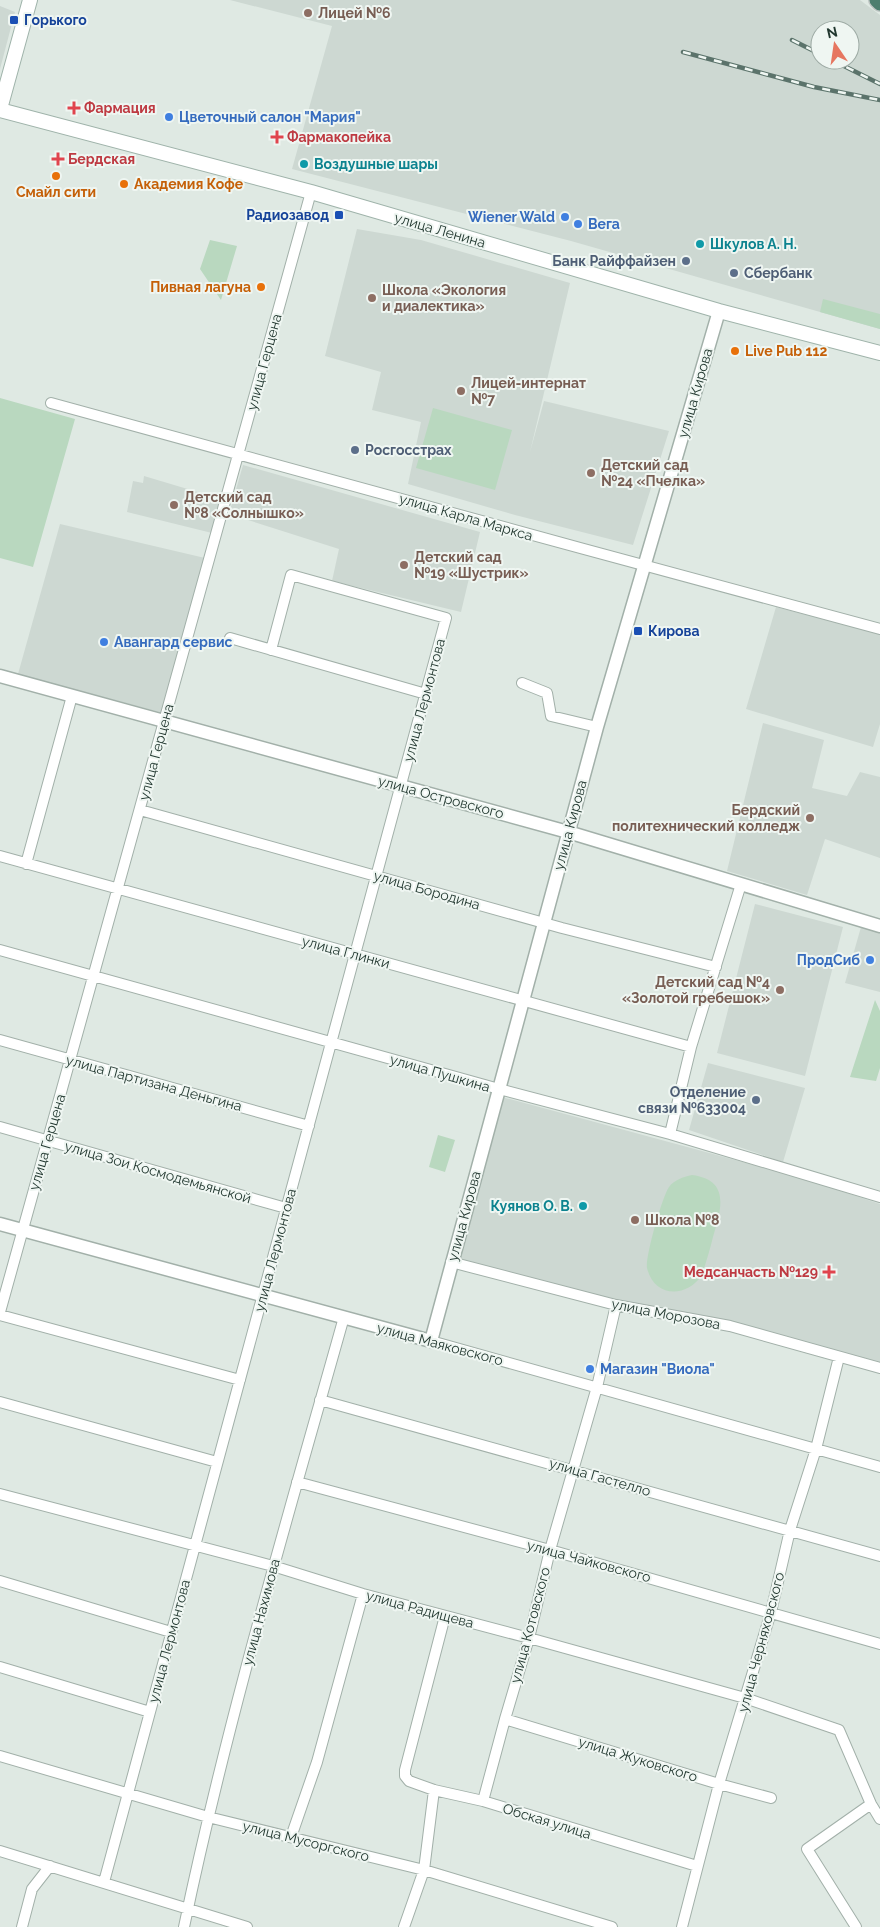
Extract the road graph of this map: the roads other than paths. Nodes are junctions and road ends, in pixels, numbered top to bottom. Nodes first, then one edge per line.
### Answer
1 (30, 0) edge
2 (876, 0) edge
3 (880, 3) edge
4 (0, 110) edge
5 (311, 192) junction
6 (719, 311) junction
7 (880, 353) edge
8 (52, 403) dead end
9 (239, 453) junction
10 (644, 567) junction
11 (880, 629) edge
12 (230, 638) dead end
13 (271, 650) junction
14 (0, 676) edge
15 (522, 683) dead end
16 (426, 694) junction
17 (72, 696) junction
18 (164, 721) junction
19 (597, 727) junction
20 (401, 786) junction
21 (140, 810) junction
22 (568, 832) junction
23 (0, 856) edge
24 (26, 864) junction
25 (376, 876) junction
26 (741, 884) junction
27 (118, 889) junction
28 (543, 923) junction
29 (880, 926) edge
30 (0, 950) edge
31 (356, 955) junction
32 (716, 967) junction
33 (93, 976) junction
34 (522, 1001) junction
35 (0, 1040) edge
36 (331, 1042) junction
37 (691, 1047) junction
38 (71, 1060) junction
39 (499, 1089) junction
40 (309, 1126) junction
41 (0, 1127) edge
42 (670, 1134) junction
43 (47, 1141) junction
44 (880, 1197) edge
45 (286, 1208) junction
46 (0, 1224) edge
47 (22, 1230) junction
48 (451, 1262) junction
49 (263, 1295) junction
50 (616, 1305) junction
51 (0, 1313) edge
52 (344, 1317) junction
53 (431, 1342) junction
54 (839, 1357) junction
55 (880, 1368) edge
56 (240, 1380) junction
57 (597, 1387) junction
58 (320, 1400) junction
59 (0, 1402) edge
60 (816, 1449) junction
61 (218, 1462) junction
62 (880, 1467) edge
63 (574, 1470) junction
64 (297, 1482) junction
65 (0, 1494) edge
66 (790, 1530) junction
67 (195, 1546) junction
68 (550, 1550) junction
69 (880, 1556) edge
70 (273, 1566) junction
71 (0, 1581) edge
72 (363, 1594) junction
73 (771, 1612) junction
74 (445, 1616) junction
75 (171, 1632) junction
76 (529, 1638) junction
77 (880, 1644) edge
78 (0, 1667) edge
79 (746, 1698) junction
80 (150, 1712) junction
81 (505, 1718) junction
82 (0, 1756) edge
83 (719, 1784) junction
84 (434, 1790) junction
85 (128, 1792) junction
86 (772, 1798) dead end
87 (483, 1801) junction
88 (871, 1804) junction
89 (208, 1817) junction
90 (880, 1817) edge
91 (291, 1837) junction
92 (0, 1852) edge
93 (50, 1866) junction
94 (698, 1866) junction
95 (424, 1870) junction
96 (104, 1882) junction
97 (188, 1910) junction
98 (22, 1927) edge
99 (184, 1927) edge
100 (247, 1927) edge
101 (404, 1927) edge
102 (612, 1927) edge
103 (682, 1927) edge
104 (856, 1927) edge

1 - 4 main road
2 - 3 highway
4 - 5 main road, улица Ленина
5 - 6 main road, улица Ленина
5 - 9 street, улица Герцена
6 - 7 main road, улица Ленина
6 - 10 street, улица Кирова
8 - 9 street, улица Карла Маркса
9 - 10 street, улица Карла Маркса
9 - 18 street, улица Герцена
10 - 11 street, улица Карла Маркса
10 - 19 street, улица Кирова
12 - 13 street
13 - 16 street
13 - 16 street, улица Лермонтова
14 - 17 street, улица Островского
15 - 19 street
16 - 20 street, улица Лермонтова
17 - 18 street, улица Островского
17 - 24 street
18 - 20 street, улица Островского
18 - 21 street, улица Герцена
19 - 22 street, улица Кирова
20 - 22 street, улица Островского
20 - 25 street, улица Лермонтова
21 - 25 street, улица Бородина
21 - 27 street, улица Герцена
22 - 26 street, улица Островского
22 - 28 street, улица Кирова
23 - 24 street, улица Глинки
24 - 27 street, улица Глинки
25 - 28 street, улица Бородина
25 - 31 street, улица Лермонтова
26 - 29 street, улица Островского
26 - 32 street
27 - 31 street, улица Глинки
27 - 33 street, улица Герцена
28 - 32 street, улица Бородина
28 - 34 street, улица Кирова
30 - 33 street, улица Пушкина
31 - 34 street, улица Глинки
31 - 36 street, улица Лермонтова
32 - 37 street
33 - 36 street, улица Пушкина
33 - 38 street, улица Герцена
34 - 37 street, улица Глинки
34 - 39 street, улица Кирова
35 - 38 street, улица Партизана Деньгина
36 - 39 street, улица Пушкина
36 - 40 street, улица Лермонтова
37 - 42 street
38 - 40 street, улица Партизана Деньгина
38 - 43 street, улица Герцена
39 - 42 street, улица Пушкина
39 - 48 street, улица Кирова
40 - 45 street, улица Лермонтова
41 - 43 street, улица Зои Космодемьянской
42 - 44 street, улица Пушкина
43 - 45 street, улица Зои Космодемьянской
43 - 47 street, улица Герцена
45 - 49 street, улица Лермонтова
46 - 47 street, улица Маяковского
47 - 49 street, улица Маяковского
47 - 51 street, улица Герцена
48 - 50 street, улица Морозова
48 - 53 street, улица Кирова
49 - 52 street, улица Маяковского
49 - 56 street, улица Лермонтова
50 - 54 street, улица Морозова
50 - 57 street, улица Котовского
51 - 56 street
52 - 53 street, улица Маяковского
52 - 58 street, улица Нахимова
53 - 57 street, улица Маяковского
54 - 55 street, улица Морозова
54 - 60 street, улица Черняховского
56 - 61 street, улица Лермонтова
57 - 60 street, улица Маяковского
57 - 63 street, улица Котовского
58 - 63 street, улица Гастелло
58 - 64 street, улица Нахимова
59 - 61 street
60 - 62 street, улица Маяковского
60 - 66 street, улица Черняховского
61 - 67 street, улица Лермонтова
63 - 66 street, улица Гастелло
63 - 68 street, улица Котовского
64 - 68 street, улица Чайковского
64 - 70 street, улица Нахимова
65 - 67 street, улица Радищева
66 - 69 street, улица Гастелло
66 - 73 street, улица Черняховского
67 - 70 street, улица Радищева
67 - 75 street, улица Лермонтова
68 - 73 street, улица Чайковского
68 - 76 street, улица Котовского
70 - 72 street, улица Радищева
70 - 89 street, улица Нахимова
71 - 75 street
72 - 74 street, улица Радищева
72 - 91 street
73 - 77 street, улица Чайковского
73 - 79 street, улица Черняховского
74 - 76 street, улица Радищева
74 - 84 street, Обская улица
75 - 80 street, улица Лермонтова
76 - 79 street, улица Радищева
76 - 81 street, улица Котовского
78 - 80 street
79 - 83 street, улица Черняховского
79 - 88 street, улица Радищева
80 - 85 street, улица Лермонтова
81 - 83 street, улица Жуковского
81 - 87 street, улица Котовского
82 - 85 street, улица Мусоргского
83 - 86 street, улица Жуковского
83 - 94 street, улица Черняховского
84 - 87 street, Обская улица
84 - 95 street
85 - 89 street, улица Мусоргского
85 - 96 street, улица Лермонтова
87 - 94 street, Обская улица
88 - 90 street
88 - 104 street
89 - 91 street, улица Мусоргского
89 - 97 street, улица Нахимова
91 - 95 street, улица Мусоргского
92 - 93 street
93 - 96 street
93 - 98 street
94 - 103 street, улица Черняховского
95 - 101 street
95 - 102 street, улица Мусоргского
96 - 97 street
97 - 99 street, улица Нахимова
97 - 100 street

